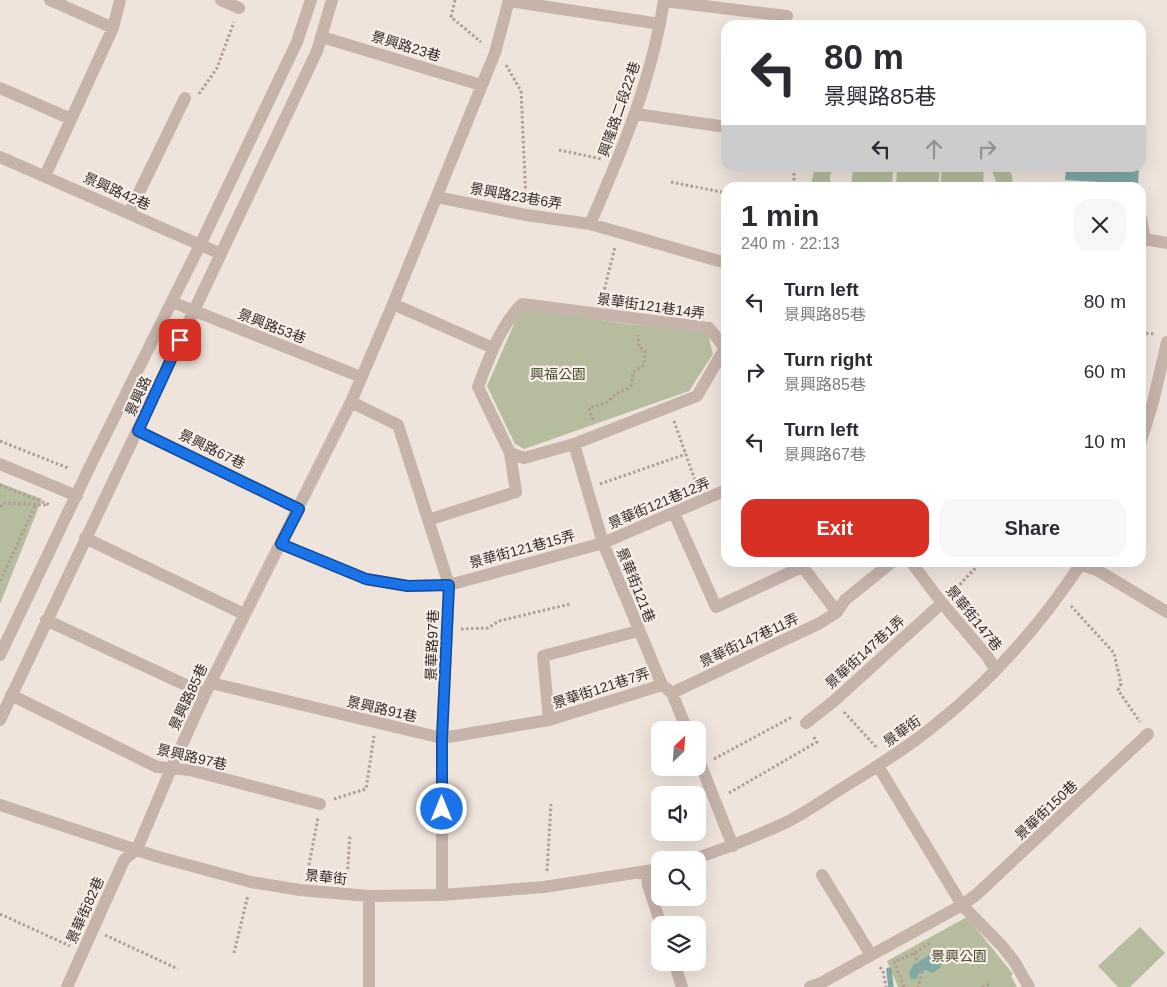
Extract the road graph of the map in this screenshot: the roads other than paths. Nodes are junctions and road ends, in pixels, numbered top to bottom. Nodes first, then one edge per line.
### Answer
1 (50, 0) edge
2 (120, 0) edge
3 (221, 0) edge
4 (311, 0) edge
5 (332, 0) edge
6 (509, 0) edge
7 (664, 1) edge
8 (239, 8) road end
9 (787, 16) dead end
10 (660, 24) junction
11 (113, 28) junction
12 (322, 37) junction
13 (481, 85) junction
14 (0, 88) edge
15 (185, 98) road end
16 (636, 114) junction
17 (71, 119) junction
18 (721, 126) edge
19 (0, 157) edge
20 (45, 176) junction
21 (437, 197) junction
22 (129, 213) junction
23 (590, 224) junction
24 (1146, 241) edge
25 (1167, 242) edge
26 (200, 245) junction
27 (220, 254) junction
28 (721, 262) edge
29 (172, 302) junction
30 (393, 304) junction
31 (195, 312) junction
32 (1167, 342) edge
33 (721, 343) edge
34 (493, 348) junction
35 (721, 357) edge
36 (361, 377) junction
37 (351, 402) junction
38 (1146, 416) edge
39 (138, 431) junction
40 (574, 444) junction
41 (510, 453) junction
42 (0, 464) edge
43 (721, 492) edge
44 (77, 496) junction
45 (299, 509) junction
46 (674, 513) junction
47 (428, 520) junction
48 (85, 538) junction
49 (603, 543) junction
50 (281, 544) junction
51 (797, 567) edge
52 (803, 567) edge
53 (886, 567) edge
54 (915, 567) edge
55 (1077, 567) edge
56 (1089, 567) edge
57 (449, 585) junction
58 (942, 603) junction
59 (837, 612) junction
60 (1167, 612) edge
61 (244, 614) junction
62 (46, 620) junction
63 (638, 630) junction
64 (0, 656) edge
65 (995, 669) junction
66 (662, 684) junction
67 (208, 688) junction
68 (672, 693) junction
69 (11, 694) junction
70 (0, 720) edge
71 (549, 720) junction
72 (683, 721) edge
73 (806, 723) road end
74 (1148, 734) road end
75 (442, 738) junction
76 (878, 766) junction
77 (170, 769) junction
78 (705, 776) edge
79 (320, 804) road end
80 (0, 805) edge
81 (733, 846) junction
82 (137, 849) junction
83 (706, 855) edge
84 (651, 871) edge
85 (647, 872) junction
86 (822, 875) dead end
87 (442, 895) junction
88 (369, 896) junction
89 (962, 905) junction
90 (658, 916) edge
91 (871, 955) junction
92 (677, 971) edge
93 (818, 986) edge
94 (67, 987) edge
95 (368, 987) edge
96 (682, 987) edge
97 (1029, 987) edge

1 - 11 street
2 - 11 street
3 - 8 street
4 - 26 street, 景興路
5 - 12 street, 景興路
6 - 10 street
6 - 13 street
7 - 9 street
7 - 10 street, 興隆路二段22巷
10 - 16 street, 興隆路二段22巷
11 - 17 street
12 - 13 street, 景興路23巷
12 - 27 street, 景興路
13 - 21 street
14 - 17 street
15 - 22 street
16 - 18 street
16 - 23 street, 興隆路二段22巷
17 - 20 street
19 - 20 street, 景興路42巷
20 - 22 street, 景興路42巷
21 - 23 street, 景興路23巷6弄
21 - 30 street
22 - 26 street, 景興路42巷
23 - 28 street, 景興路23巷6弄
24 - 25 street
26 - 27 street, 景興路42巷
26 - 29 street, 景興路
27 - 31 street, 景興路
29 - 31 street, 景興路53巷
29 - 44 street, 景興路
30 - 34 street
30 - 36 street
31 - 36 street, 景興路53巷
31 - 39 street, 景興路
32 - 38 street
33 - 34 street, 景華街121巷14弄
34 - 41 street
35 - 40 street, 景華街121巷14弄
36 - 37 street, 景興路85巷
37 - 45 street, 景興路85巷
37 - 47 street, 景華路97巷
39 - 45 street, 景興路67巷
39 - 48 street, 景興路
40 - 41 street, 景華街121巷14弄
40 - 49 street, 景華街121巷
41 - 47 street
42 - 44 street
43 - 46 street, 景華街121巷12弄
44 - 64 street, 景興路
45 - 50 street, 景興路85巷
46 - 49 street, 景華街121巷12弄
46 - 51 street
47 - 57 street, 景華路97巷
48 - 61 street
48 - 62 street, 景興路
49 - 57 street, 景華街121巷15弄
49 - 63 street, 景華街121巷
50 - 57 street
50 - 61 street, 景興路85巷
52 - 59 street
53 - 59 street
54 - 58 street, 景華街147巷
55 - 65 street, 景華街
56 - 60 street
57 - 75 street, 景華路97巷
58 - 65 street, 景華街147巷
58 - 73 street, 景華街147巷1弄
59 - 68 street, 景華街147巷11弄
61 - 67 street, 景興路85巷
62 - 67 street, 景興路91巷
62 - 69 street, 景興路
63 - 66 street, 景華街121巷
63 - 71 street
65 - 76 street, 景華街
66 - 68 street, 景華街121巷
66 - 71 street, 景華街121巷7弄
67 - 75 street, 景興路91巷
67 - 77 street, 景興路85巷
68 - 72 street, 景華街121巷
69 - 70 street, 景興路
69 - 77 street, 景興路97巷
71 - 75 street, 景興路91巷
74 - 89 street, 景華街150巷
75 - 87 street, 景華路97巷
76 - 81 street, 景華街
76 - 89 street
77 - 79 street, 景興路97巷
77 - 82 street, 景興路85巷
78 - 81 street
80 - 82 street, 景華街
81 - 83 street, 景華街
82 - 88 street, 景華街
82 - 94 street, 景華街82巷
84 - 85 street, 景華街
85 - 87 street, 景華街
85 - 90 street
86 - 91 street
87 - 88 street, 景華街
88 - 95 street
89 - 91 street, 景華街150巷
89 - 97 street
91 - 93 street, 景華街150巷
92 - 96 street

